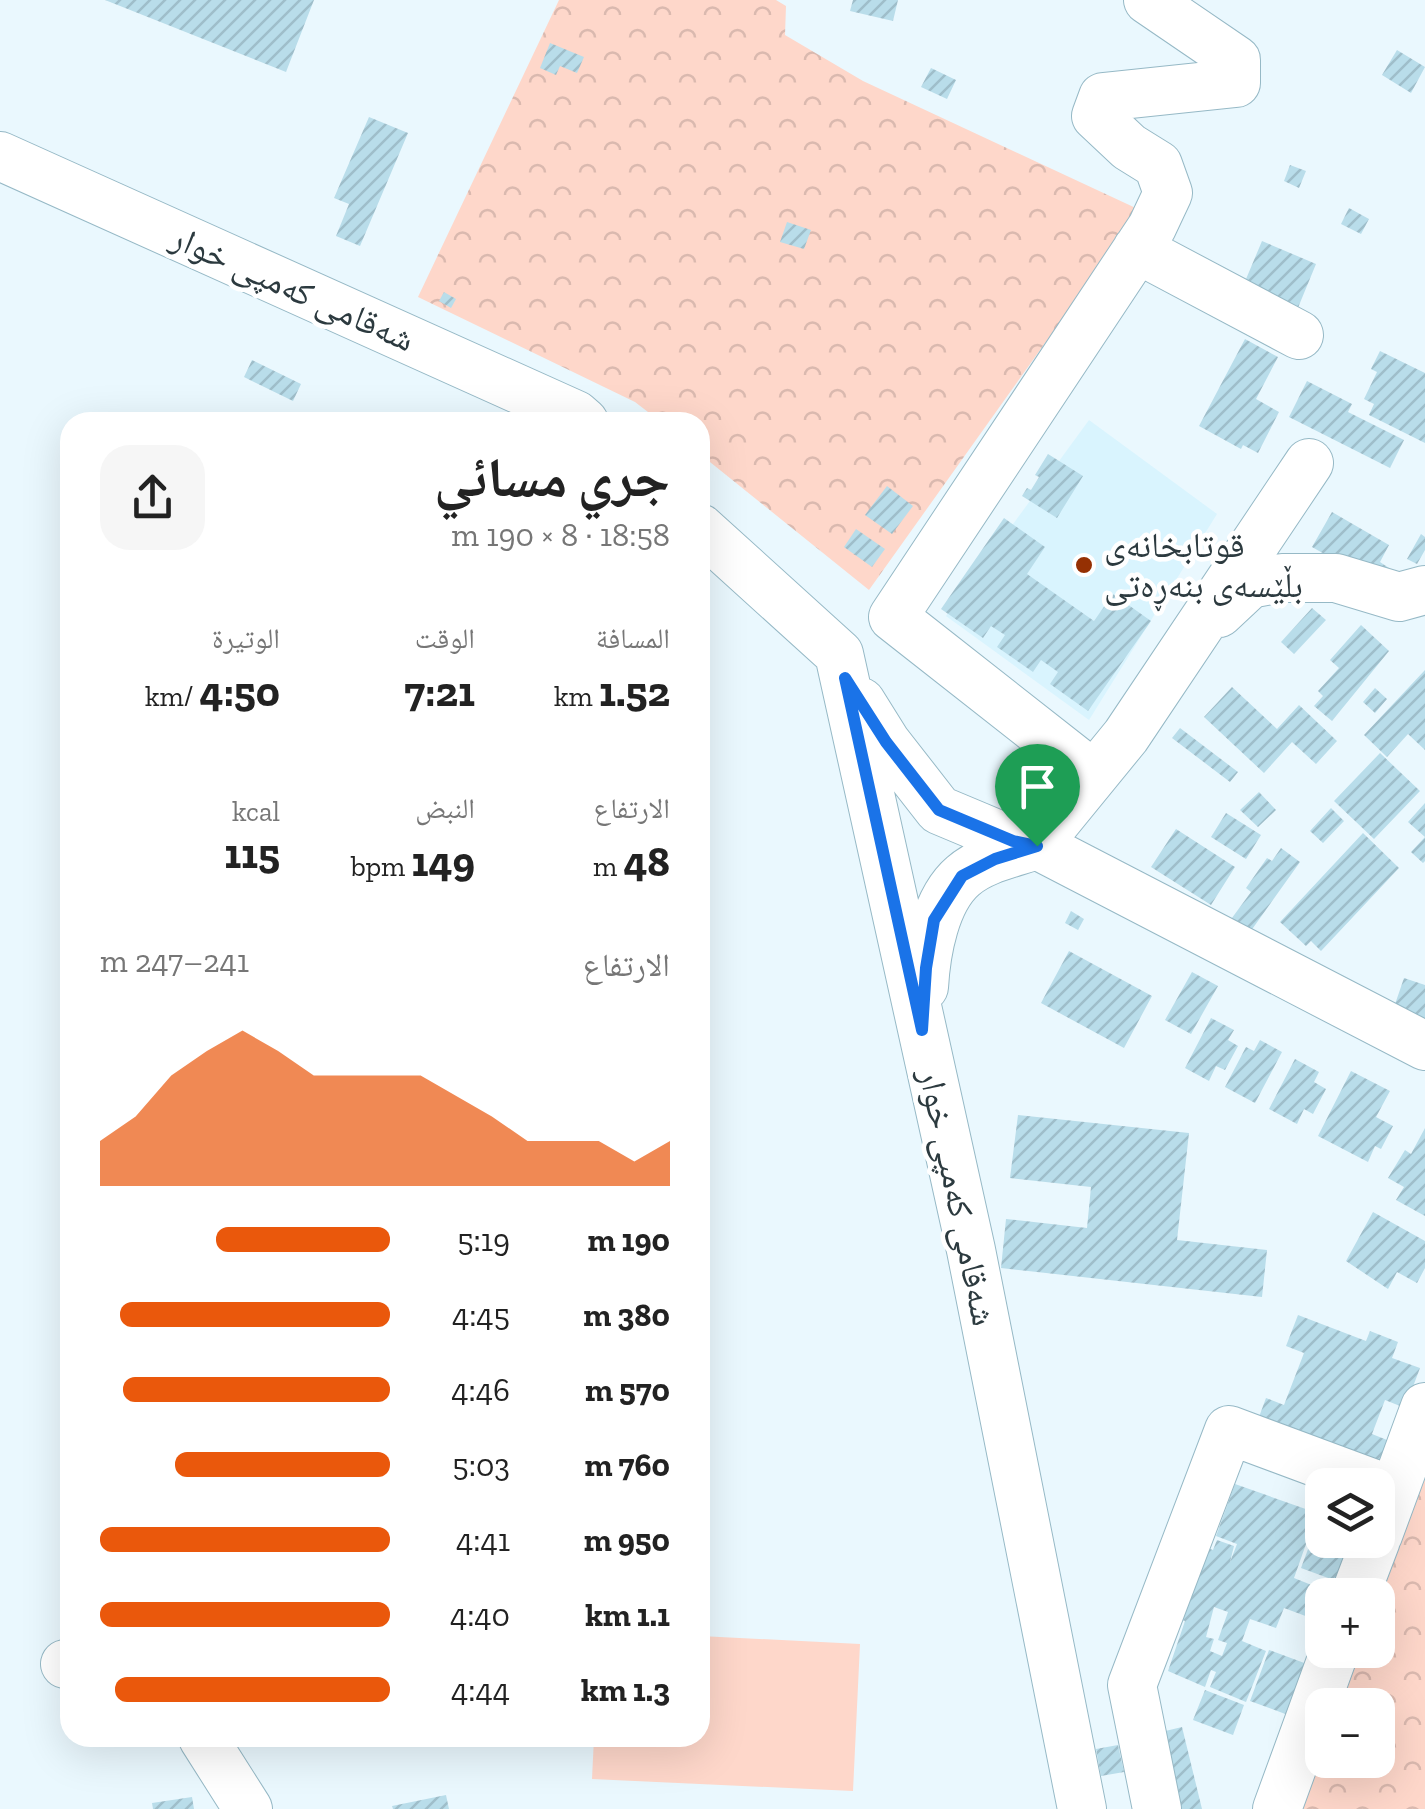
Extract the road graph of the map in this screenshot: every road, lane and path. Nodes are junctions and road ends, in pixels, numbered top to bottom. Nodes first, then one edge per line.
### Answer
1 (1148, 0) edge
2 (0, 156) edge
3 (1144, 238) junction
4 (1299, 335) dead end
5 (569, 412) edge
6 (1309, 463) dead end
7 (710, 537) edge
8 (1416, 601) edge
9 (1188, 643) junction
10 (845, 678) junction
11 (1094, 775) junction
12 (1037, 846) junction
13 (922, 1030) junction
14 (1425, 1046) edge
15 (1425, 1408) edge
16 (1305, 1468) edge
17 (1395, 1474) edge
18 (1328, 1668) edge
19 (209, 1747) edge
20 (248, 1809) edge
21 (1082, 1809) edge
22 (1157, 1809) edge
23 (1277, 1809) edge

1 - 3 street
2 - 5 street, شەقامی کەمپی خوار
3 - 4 street
3 - 11 street
6 - 9 street
7 - 10 street, شەقامی کەمپی خوار
8 - 9 street
9 - 11 street
10 - 12 street
10 - 13 street, شەقامی کەمپی خوار
11 - 12 street
12 - 13 street
12 - 14 street
13 - 21 street, شەقامی کەمپی خوار
15 - 17 street
16 - 22 street
18 - 23 street
19 - 20 street

